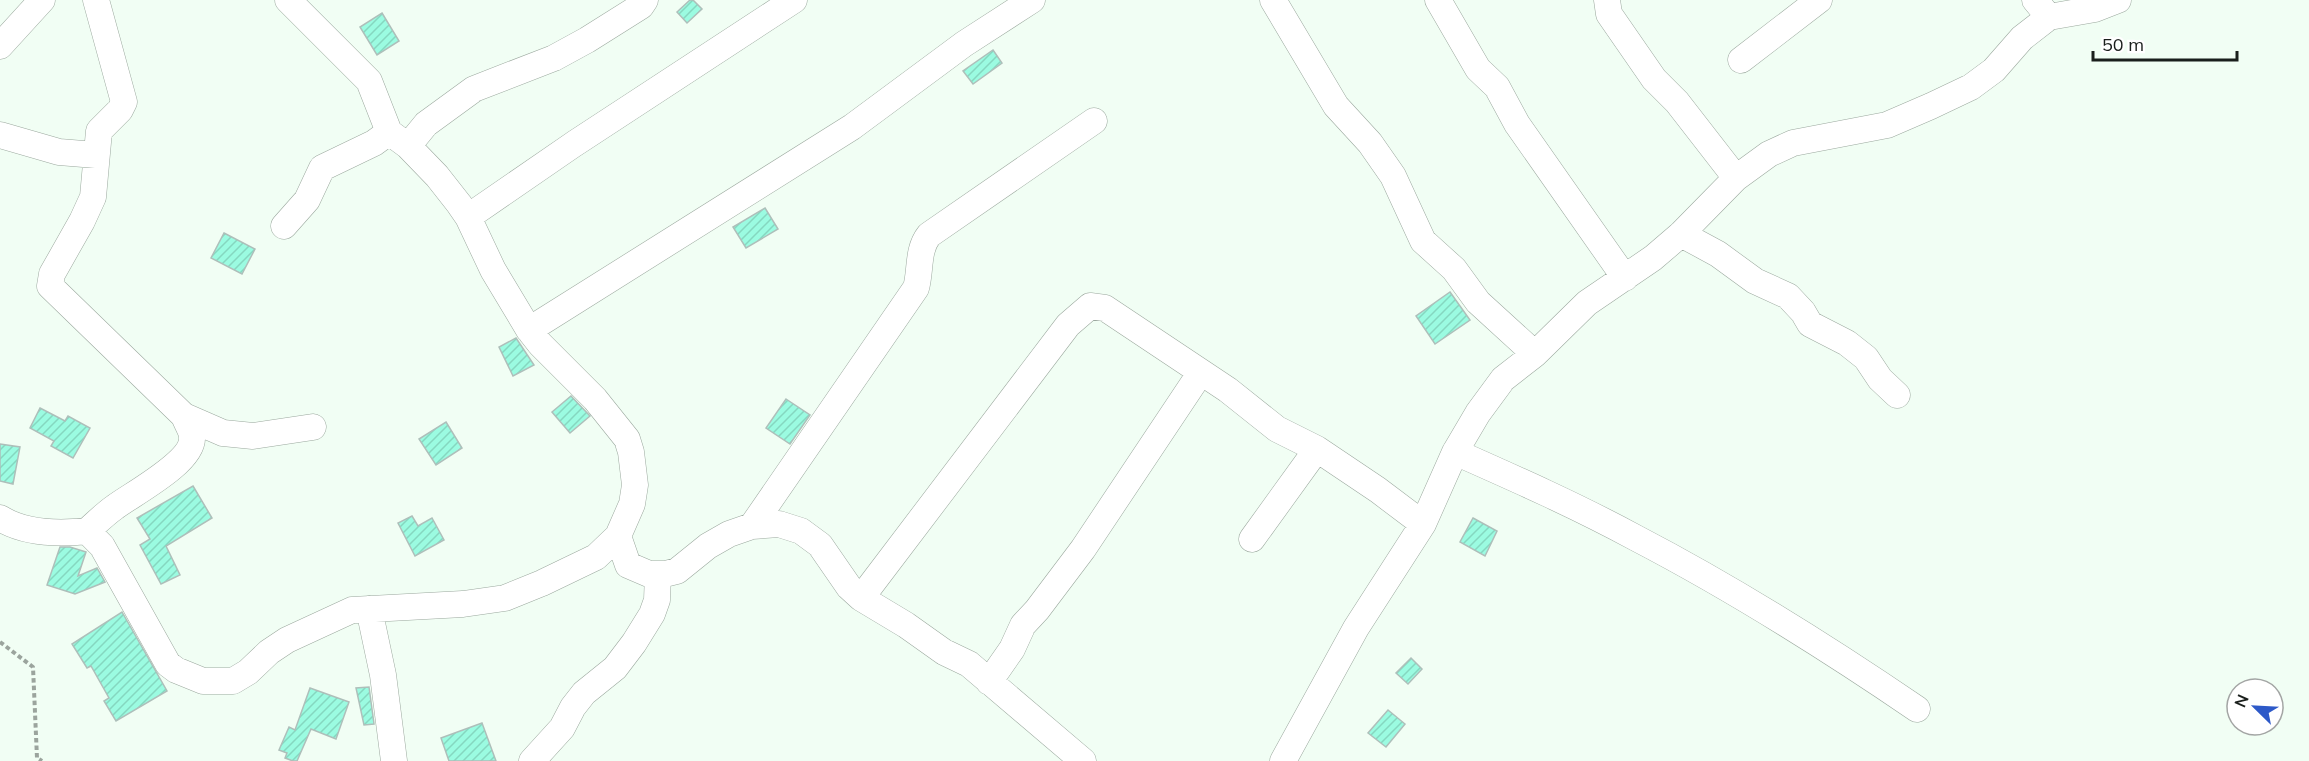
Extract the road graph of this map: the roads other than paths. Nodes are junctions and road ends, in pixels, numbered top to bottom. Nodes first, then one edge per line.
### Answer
1 (42, 0) edge
2 (96, 0) edge
3 (288, 0) edge
4 (645, 0) edge
5 (794, 0) edge
6 (1032, 0) edge
7 (1273, 0) edge
8 (1438, 0) edge
9 (1607, 0) edge
10 (1819, 0) edge
11 (2118, 0) edge
12 (2042, 9) edge
13 (0, 46) edge
14 (1741, 60) dead end
15 (1094, 121) dead end
16 (0, 135) edge
17 (398, 139) junction
18 (96, 154) junction
19 (1736, 178) junction
20 (468, 217) junction
21 (284, 226) dead end
22 (1681, 234) junction
23 (1625, 278) junction
24 (529, 330) junction
25 (1535, 354) junction
26 (1202, 372) junction
27 (1898, 394) dead end
28 (184, 416) junction
29 (313, 427) dead end
30 (1317, 449) junction
31 (1455, 452) junction
32 (1423, 524) junction
33 (3, 525) edge
34 (752, 526) junction
35 (87, 531) junction
36 (618, 536) junction
37 (1252, 540) dead end
38 (596, 557) junction
39 (628, 565) junction
40 (658, 574) junction
41 (861, 598) junction
42 (369, 609) junction
43 (989, 682) junction
44 (1917, 709) dead end
45 (394, 761) edge
46 (532, 761) edge
47 (1083, 761) edge
48 (1282, 761) edge

1 - 13 street
2 - 18 street
3 - 17 street
4 - 17 street
5 - 20 street
6 - 24 street
7 - 25 street
8 - 23 street
9 - 19 street
10 - 14 street
11 - 12 street
12 - 19 street
15 - 34 street
16 - 18 street
17 - 20 street
17 - 21 street
18 - 28 street
19 - 22 street
20 - 24 street
22 - 23 street
22 - 27 street
23 - 25 street
24 - 36 street
25 - 31 street
26 - 30 street
26 - 41 street
26 - 43 street
28 - 29 street
28 - 35 street
30 - 32 street
30 - 37 street
31 - 32 street
31 - 44 street
32 - 48 street
33 - 35 street
34 - 40 street
34 - 41 street
35 - 42 street
36 - 38 street
36 - 39 street
38 - 39 street
38 - 42 street
39 - 40 street
40 - 46 street
41 - 43 street
42 - 45 street
43 - 47 street

